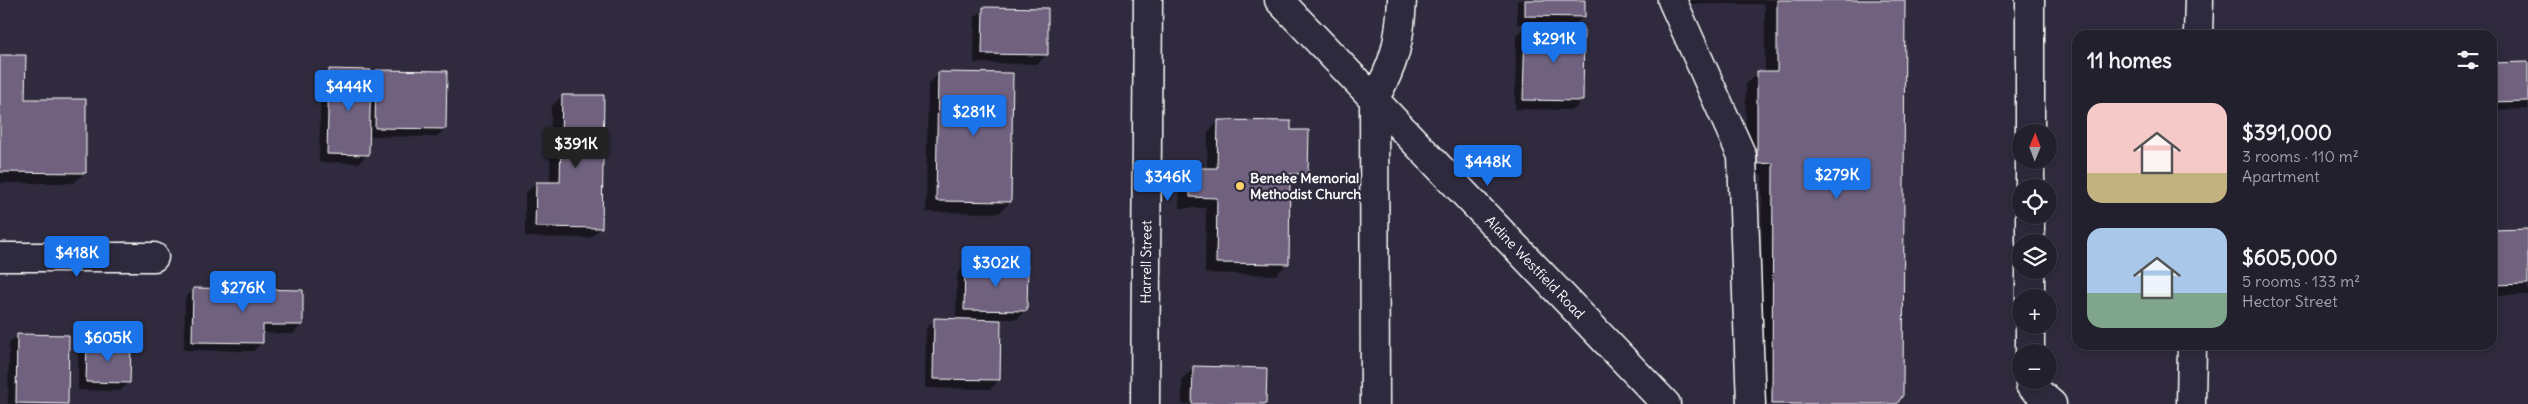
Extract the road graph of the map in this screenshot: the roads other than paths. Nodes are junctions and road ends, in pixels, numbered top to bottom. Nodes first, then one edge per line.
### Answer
1 (1148, 0) edge
2 (1279, 0) edge
3 (1402, 0) edge
4 (1672, 0) edge
5 (2030, 0) edge
6 (2199, 0) edge
7 (2198, 30) edge
8 (1374, 99) junction
9 (2030, 124) edge
10 (0, 257) edge
11 (154, 257) dead end
12 (2192, 350) edge
13 (2026, 389) edge
14 (1145, 404) edge
15 (1375, 404) edge
16 (1666, 404) edge
17 (1751, 404) edge
18 (2052, 404) edge
19 (2191, 404) edge

1 - 14 street, Harrell Street
2 - 8 street, Aldine Westfield Road
3 - 8 street
4 - 17 street
5 - 9 street
6 - 7 street
8 - 15 street
8 - 16 street, Aldine Westfield Road
10 - 11 street
12 - 19 street
13 - 18 street

